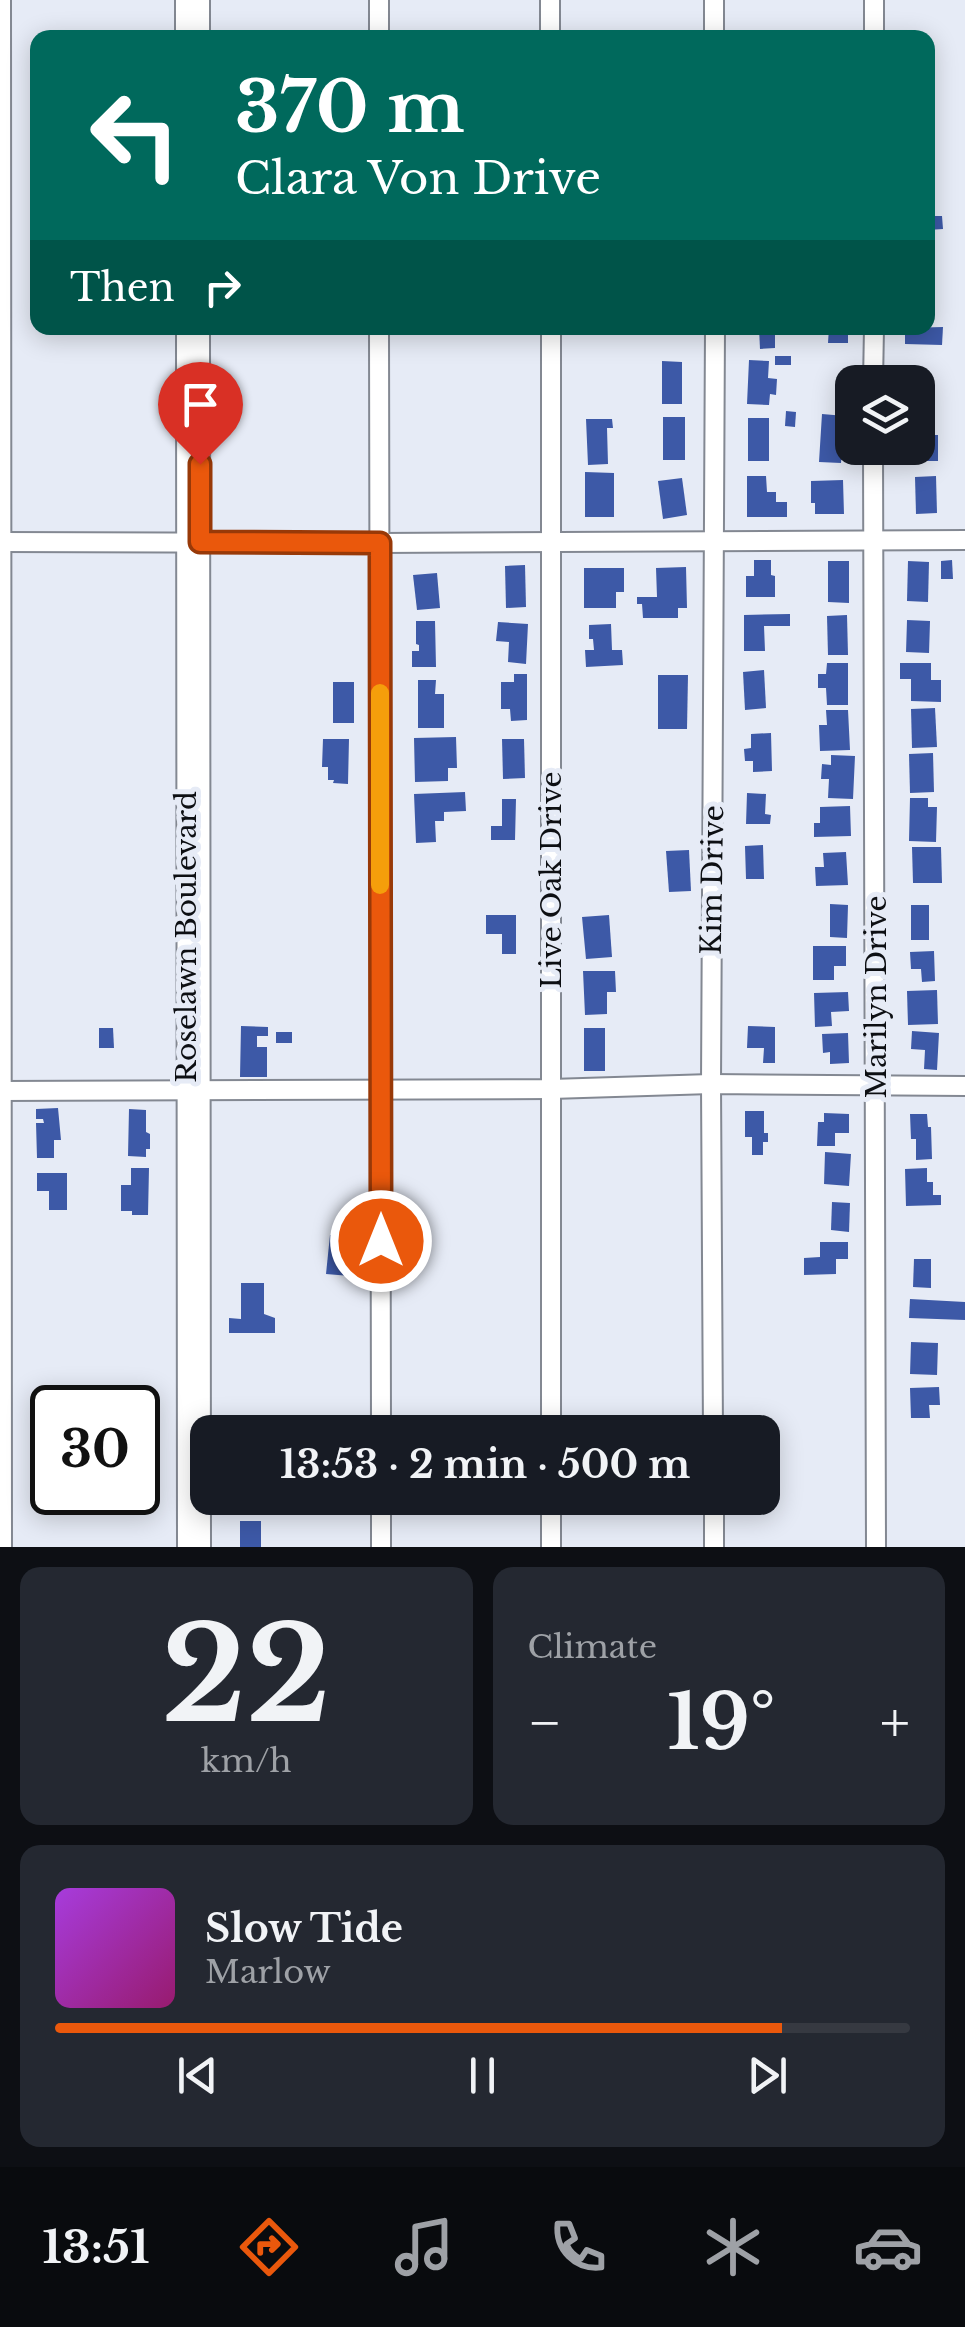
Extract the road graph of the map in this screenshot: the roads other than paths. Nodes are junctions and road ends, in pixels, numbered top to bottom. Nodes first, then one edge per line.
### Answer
1 (0, 0) edge
2 (185, 0) edge
3 (200, 0) edge
4 (379, 0) edge
5 (550, 0) edge
6 (714, 0) edge
7 (874, 0) edge
8 (185, 30) edge
9 (200, 30) edge
10 (379, 30) edge
11 (550, 30) edge
12 (714, 30) edge
13 (874, 30) edge
14 (0, 195) edge
15 (0, 220) edge
16 (187, 335) edge
17 (199, 335) edge
18 (379, 335) edge
19 (551, 335) edge
20 (714, 335) edge
21 (874, 335) edge
22 (874, 365) edge
23 (193, 385) junction
24 (873, 465) edge
25 (965, 540) edge
26 (550, 541) junction
27 (873, 541) junction
28 (1, 542) edge
29 (193, 542) junction
30 (713, 542) junction
31 (380, 543) junction
32 (710, 1084) junction
33 (876, 1086) junction
34 (965, 1086) edge
35 (381, 1088) junction
36 (551, 1089) junction
37 (1, 1091) edge
38 (193, 1091) junction
39 (381, 1415) edge
40 (551, 1415) edge
41 (714, 1415) edge
42 (381, 1515) edge
43 (552, 1515) edge
44 (714, 1515) edge
45 (194, 1544) edge
46 (2, 1547) edge
47 (381, 1547) edge
48 (552, 1547) edge
49 (714, 1547) edge
50 (876, 1547) edge

1 - 14 street
2 - 8 street
3 - 9 street
4 - 10 street
5 - 11 street
6 - 12 street
7 - 13 street
14 - 15 street
15 - 28 street
16 - 23 street, Roselawn Boulevard
17 - 23 street, Roselawn Boulevard
18 - 31 street
19 - 26 street, Live Oak Drive
20 - 30 street, Kim Drive
21 - 22 street
23 - 29 street, Roselawn Boulevard
24 - 27 street, Marilyn Drive
25 - 27 street
26 - 30 street
26 - 31 street
26 - 36 street, Live Oak Drive
27 - 30 street
27 - 33 street, Marilyn Drive
28 - 29 street
28 - 37 street
29 - 31 street
29 - 38 street, Roselawn Boulevard
30 - 32 street, Kim Drive
31 - 35 street
32 - 33 street
32 - 36 street
32 - 41 street, Kim Drive
33 - 34 street
33 - 50 street, Marilyn Drive
35 - 36 street
35 - 38 street
35 - 39 street
36 - 40 street, Live Oak Drive
37 - 38 street
37 - 46 street
38 - 45 street, Roselawn Boulevard
42 - 47 street
43 - 48 street
44 - 49 street

